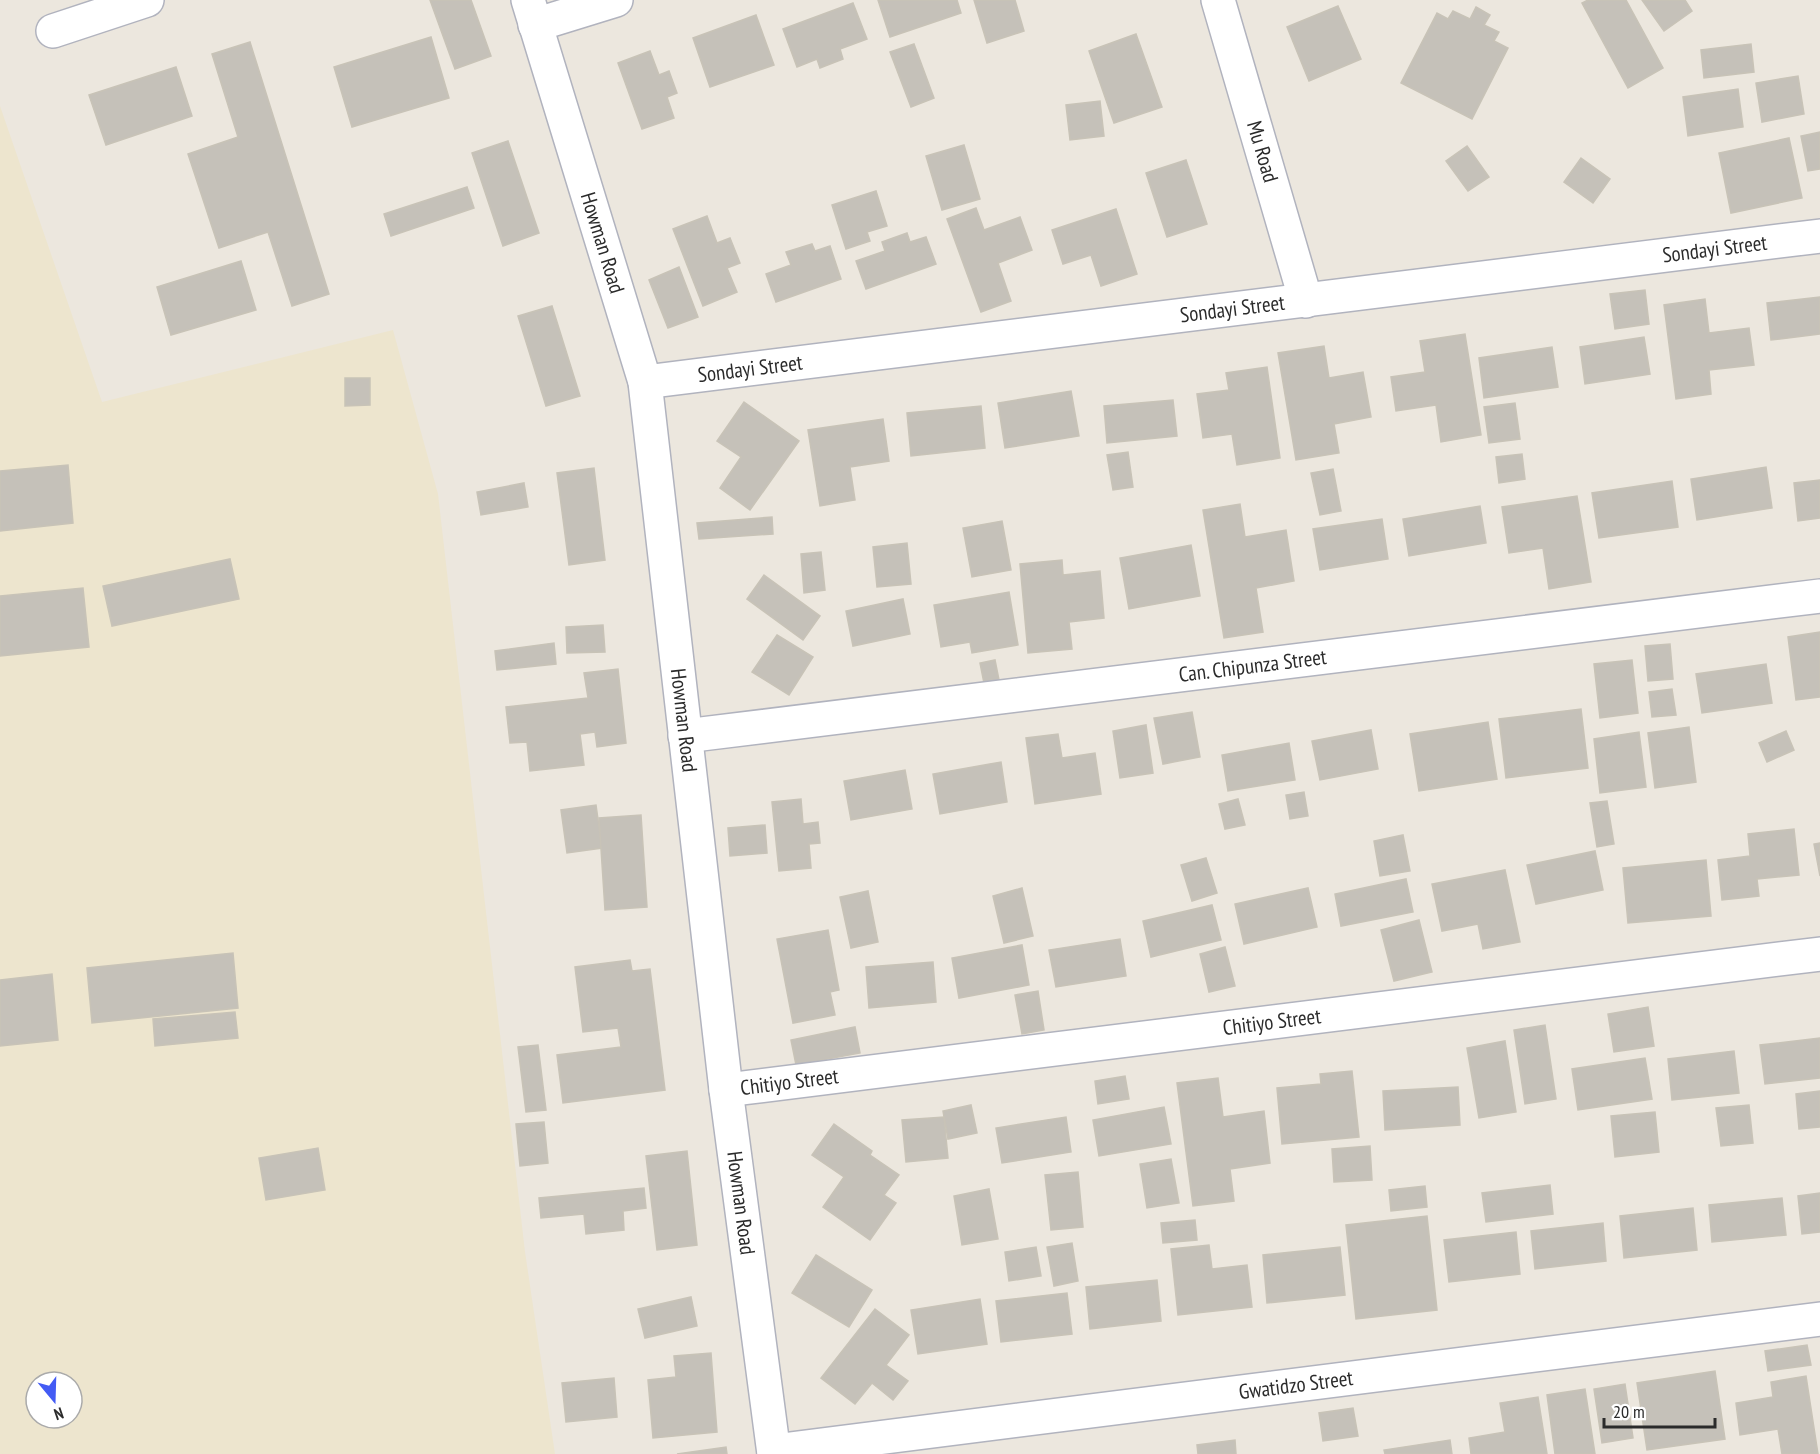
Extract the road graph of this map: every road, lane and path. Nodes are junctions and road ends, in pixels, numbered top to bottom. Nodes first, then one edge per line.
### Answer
1 (147, 0) edge
2 (616, 0) edge
3 (1218, 0) edge
4 (532, 12) edge
5 (53, 32) dead end
6 (1820, 236) edge
7 (1306, 301) junction
8 (645, 382) junction
9 (1820, 596) edge
10 (685, 736) junction
11 (1820, 954) edge
12 (726, 1090) junction
13 (1820, 1319) edge
14 (774, 1452) edge

1 - 5 street
2 - 4 street
3 - 7 street, Mu Road
4 - 8 street, Howman Road
6 - 7 street, Sondayi Street
7 - 8 street, Sondayi Street
8 - 10 street, Howman Road
9 - 10 street, Can. Chipunza Street
10 - 12 street, Howman Road
11 - 12 street, Chitiyo Street
12 - 14 street, Howman Road
13 - 14 street, Gwatidzo Street

